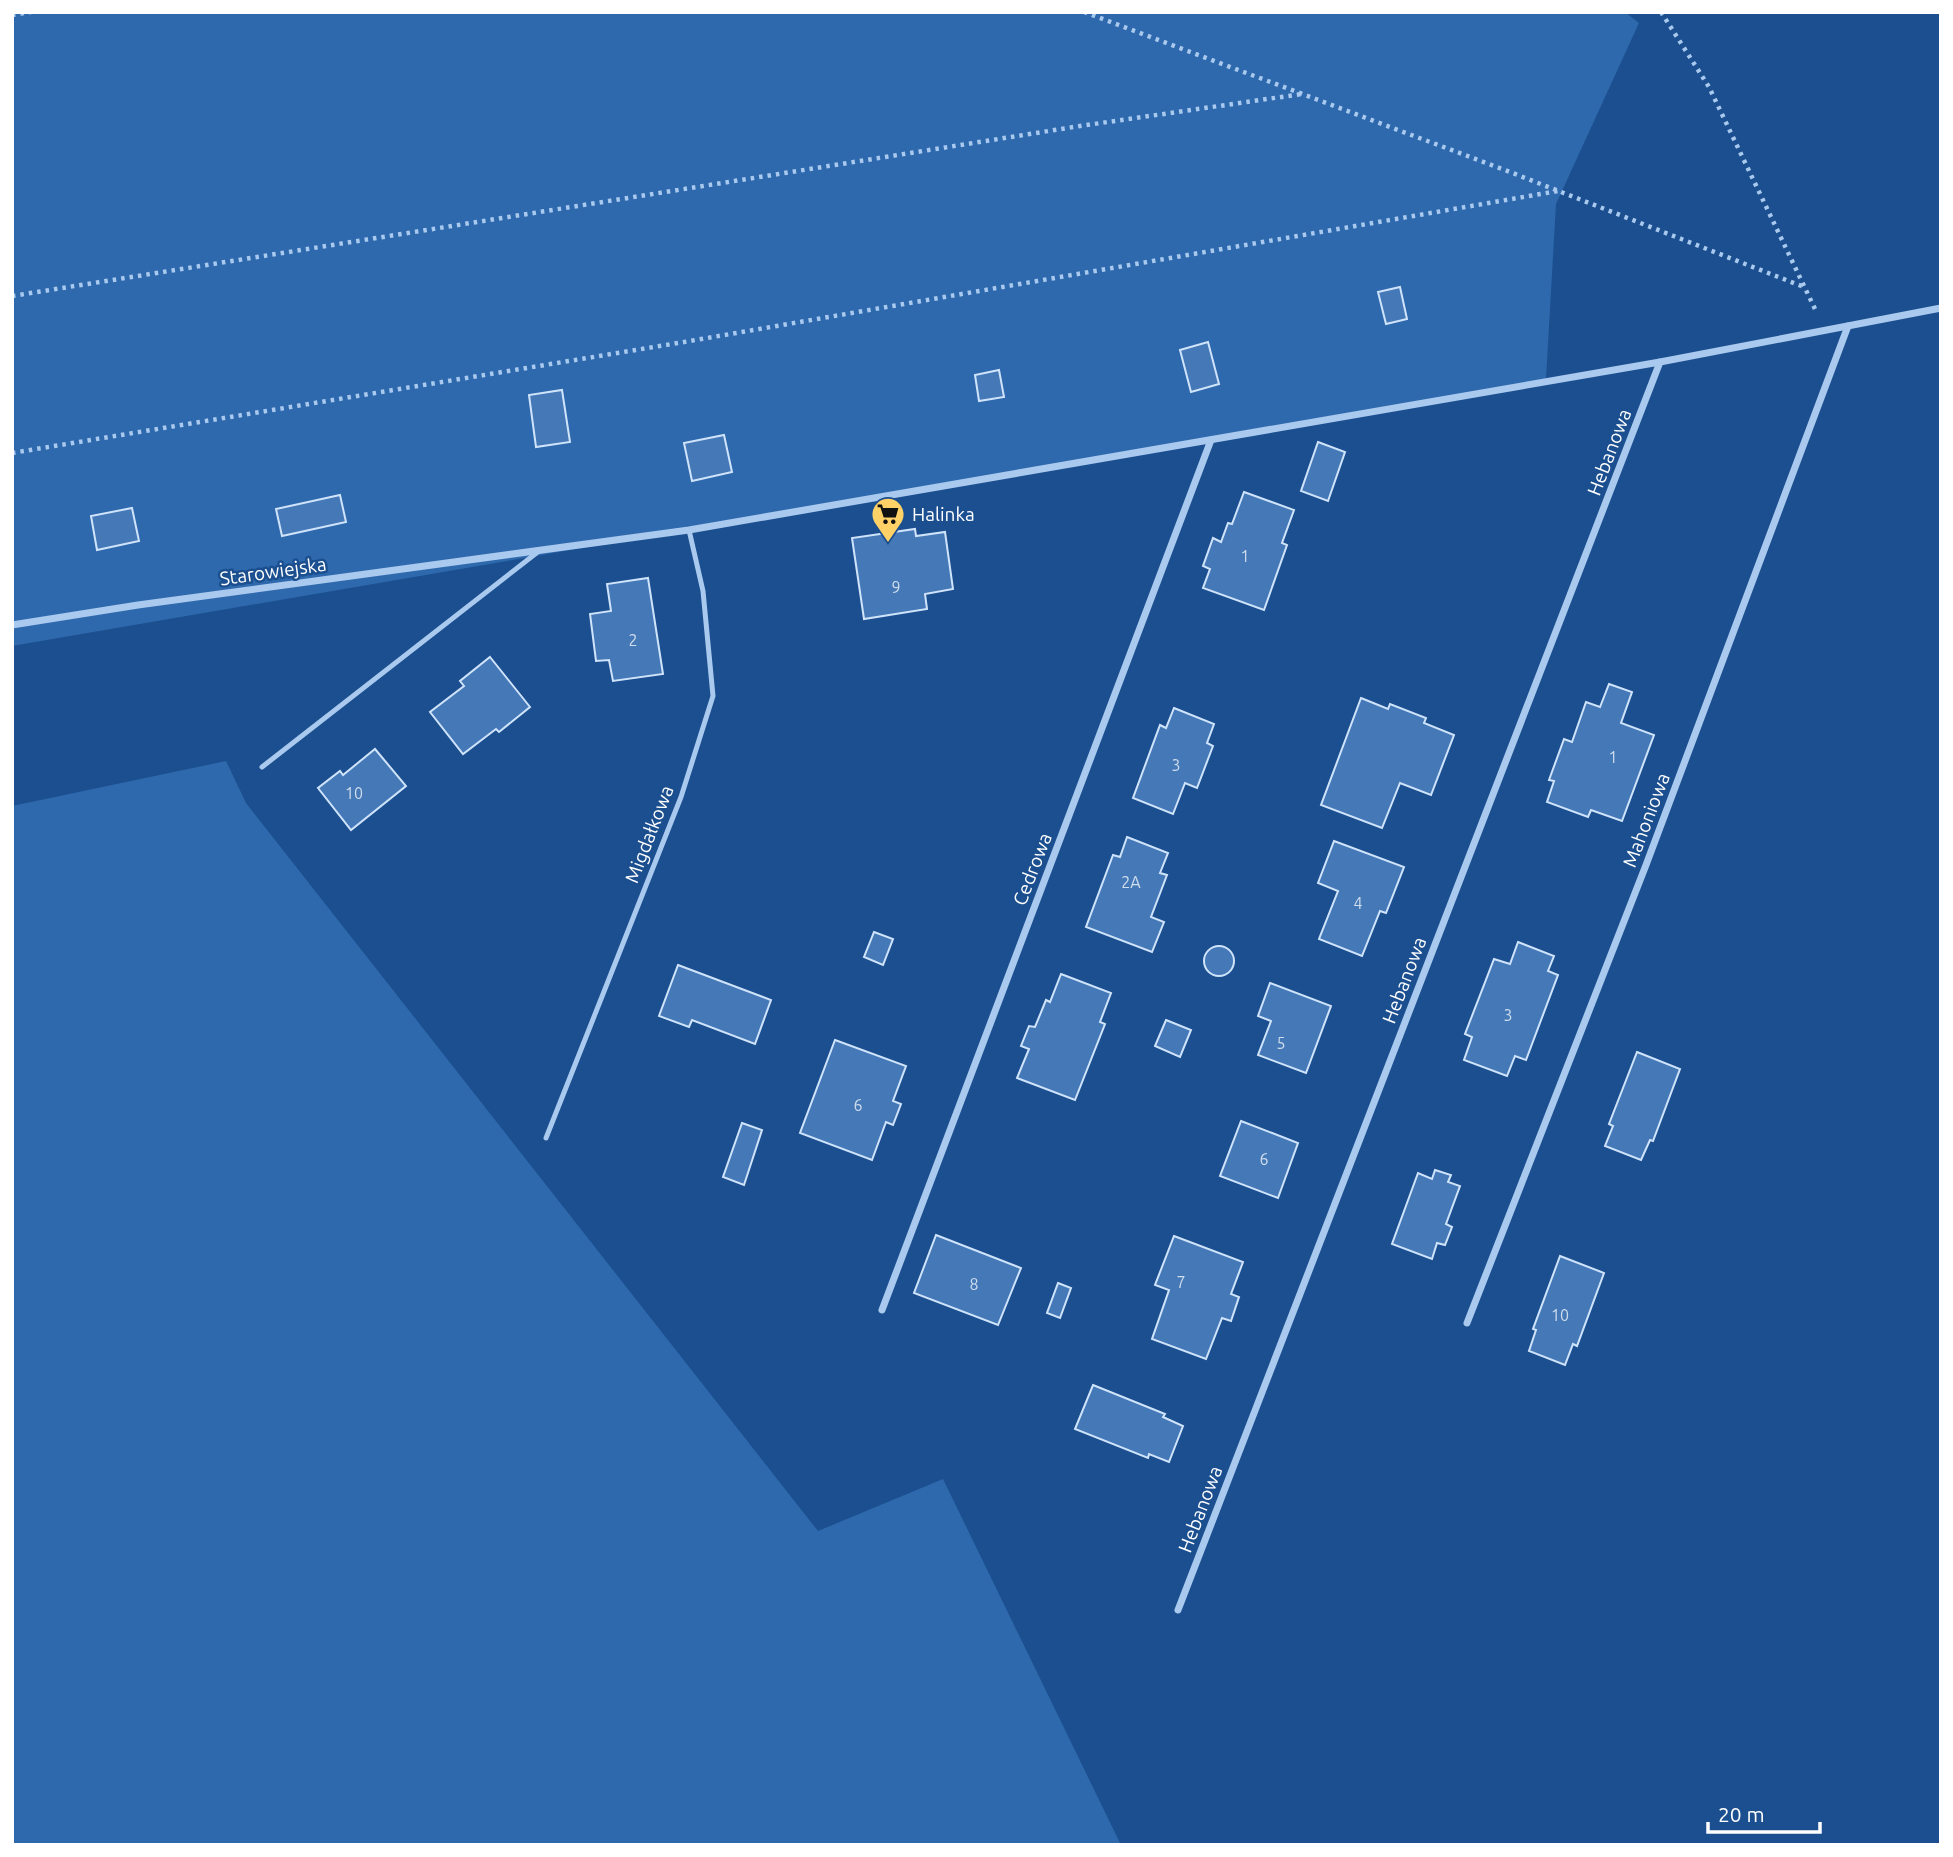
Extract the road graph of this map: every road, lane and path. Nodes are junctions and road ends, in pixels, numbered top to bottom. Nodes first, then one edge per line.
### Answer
1 (31, 12) edge
2 (1084, 12) edge
3 (1661, 12) edge
4 (12, 15) edge
5 (1302, 94) junction
6 (1558, 191) junction
7 (1804, 287) junction
8 (12, 296) edge
9 (1941, 308) edge
10 (1849, 326) junction
11 (1824, 330) junction
12 (1660, 362) junction
13 (1212, 440) junction
14 (12, 453) edge
15 (688, 530) junction
16 (539, 551) junction
17 (12, 625) edge
18 (262, 767) dead end
19 (546, 1138) dead end
20 (882, 1310) dead end
21 (1467, 1323) dead end
22 (1178, 1610) dead end

1 - 4 path
2 - 5 path
3 - 7 path
5 - 6 path
5 - 8 path
6 - 7 path
6 - 14 path
7 - 11 path
9 - 10 street, Starowiejska
10 - 11 street, Starowiejska
10 - 21 street, Mahoniowa
11 - 12 street, Starowiejska
12 - 13 street, Starowiejska
12 - 22 street, Hebanowa
13 - 15 street, Starowiejska
13 - 20 street, Cedrowa
15 - 16 street, Starowiejska
15 - 19 lane, Migdałkowa
16 - 17 street, Starowiejska
16 - 18 lane

